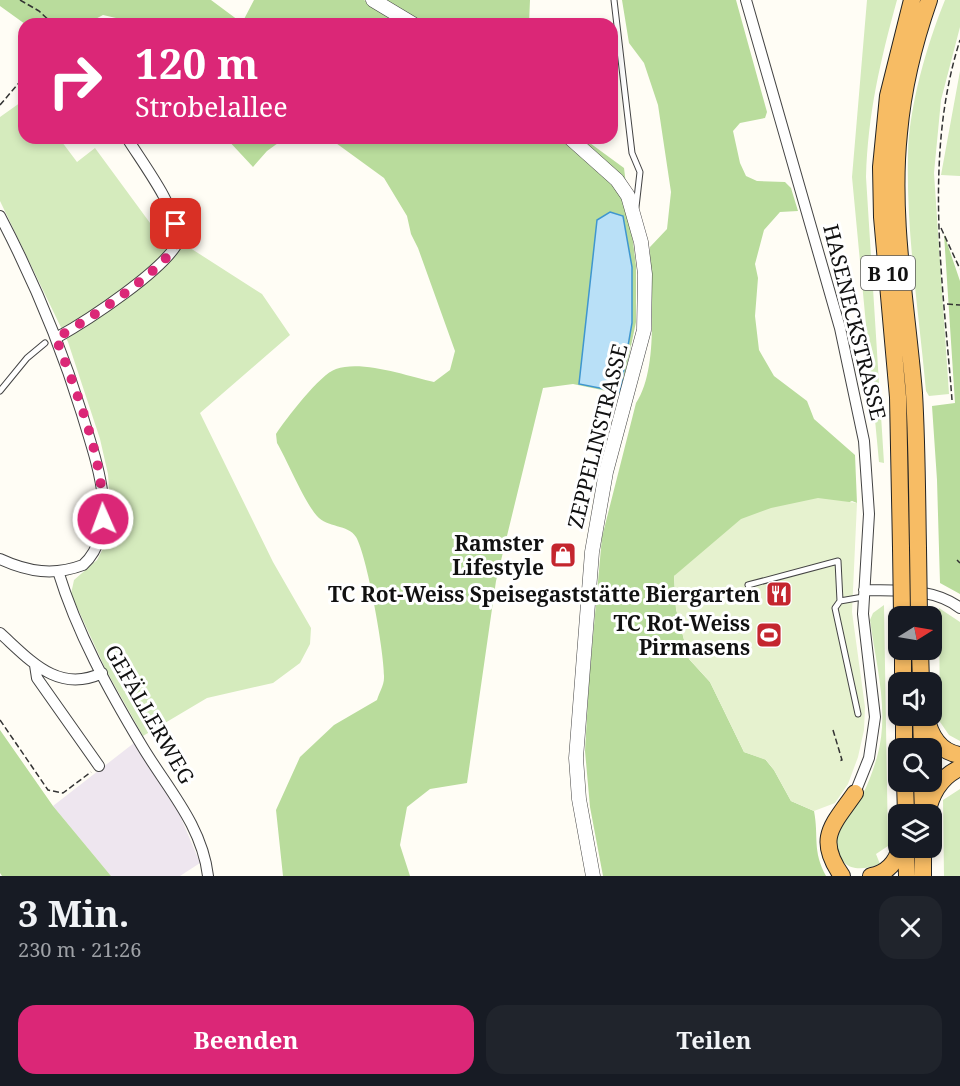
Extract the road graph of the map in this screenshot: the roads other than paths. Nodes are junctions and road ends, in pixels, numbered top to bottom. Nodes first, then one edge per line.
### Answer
1 (373, 0) edge
2 (614, 0) edge
3 (746, 0) edge
4 (912, 0) edge
5 (929, 0) edge
6 (404, 18) edge
7 (616, 18) edge
8 (618, 34) edge
9 (131, 144) edge
10 (577, 144) edge
11 (635, 214) junction
12 (0, 216) edge
13 (56, 338) junction
14 (45, 343) dead end
15 (0, 391) edge
16 (0, 559) edge
17 (58, 571) junction
18 (748, 585) dead end
19 (863, 594) junction
20 (840, 601) junction
21 (902, 606) edge
22 (920, 606) edge
23 (960, 608) edge
24 (0, 633) edge
25 (35, 665) junction
26 (102, 673) junction
27 (858, 714) dead end
28 (930, 726) edge
29 (960, 755) edge
30 (99, 766) road end
31 (960, 768) edge
32 (855, 793) joint
33 (930, 804) edge
34 (896, 858) edge
35 (906, 858) edge
36 (923, 858) edge
37 (839, 872) edge
38 (208, 876) edge
39 (592, 876) edge
40 (855, 876) edge
41 (871, 876) edge
42 (907, 876) edge
43 (923, 876) edge

1 - 6 street
2 - 7 lane
3 - 19 street, HASENECKSTRASSE
4 - 21 highway, B 10, bridge
5 - 22 highway, B 10, bridge
8 - 11 lane
9 - 13 street
10 - 11 street, ZEPPELINSTRASSE
11 - 39 street, ZEPPELINSTRASSE
12 - 13 street
13 - 17 street
14 - 15 lane
16 - 17 street
17 - 26 street, GEFÄLLERWEG
18 - 20 lane
19 - 20 lane
19 - 23 street
19 - 32 street, HASENECKSTRASSE
20 - 27 lane
24 - 25 street
25 - 26 street
25 - 30 street
26 - 38 street, GEFÄLLERWEG
28 - 29 highway
31 - 33 highway
32 - 37 highway
34 - 41 highway
35 - 42 highway
36 - 43 highway
37 - 40 highway

